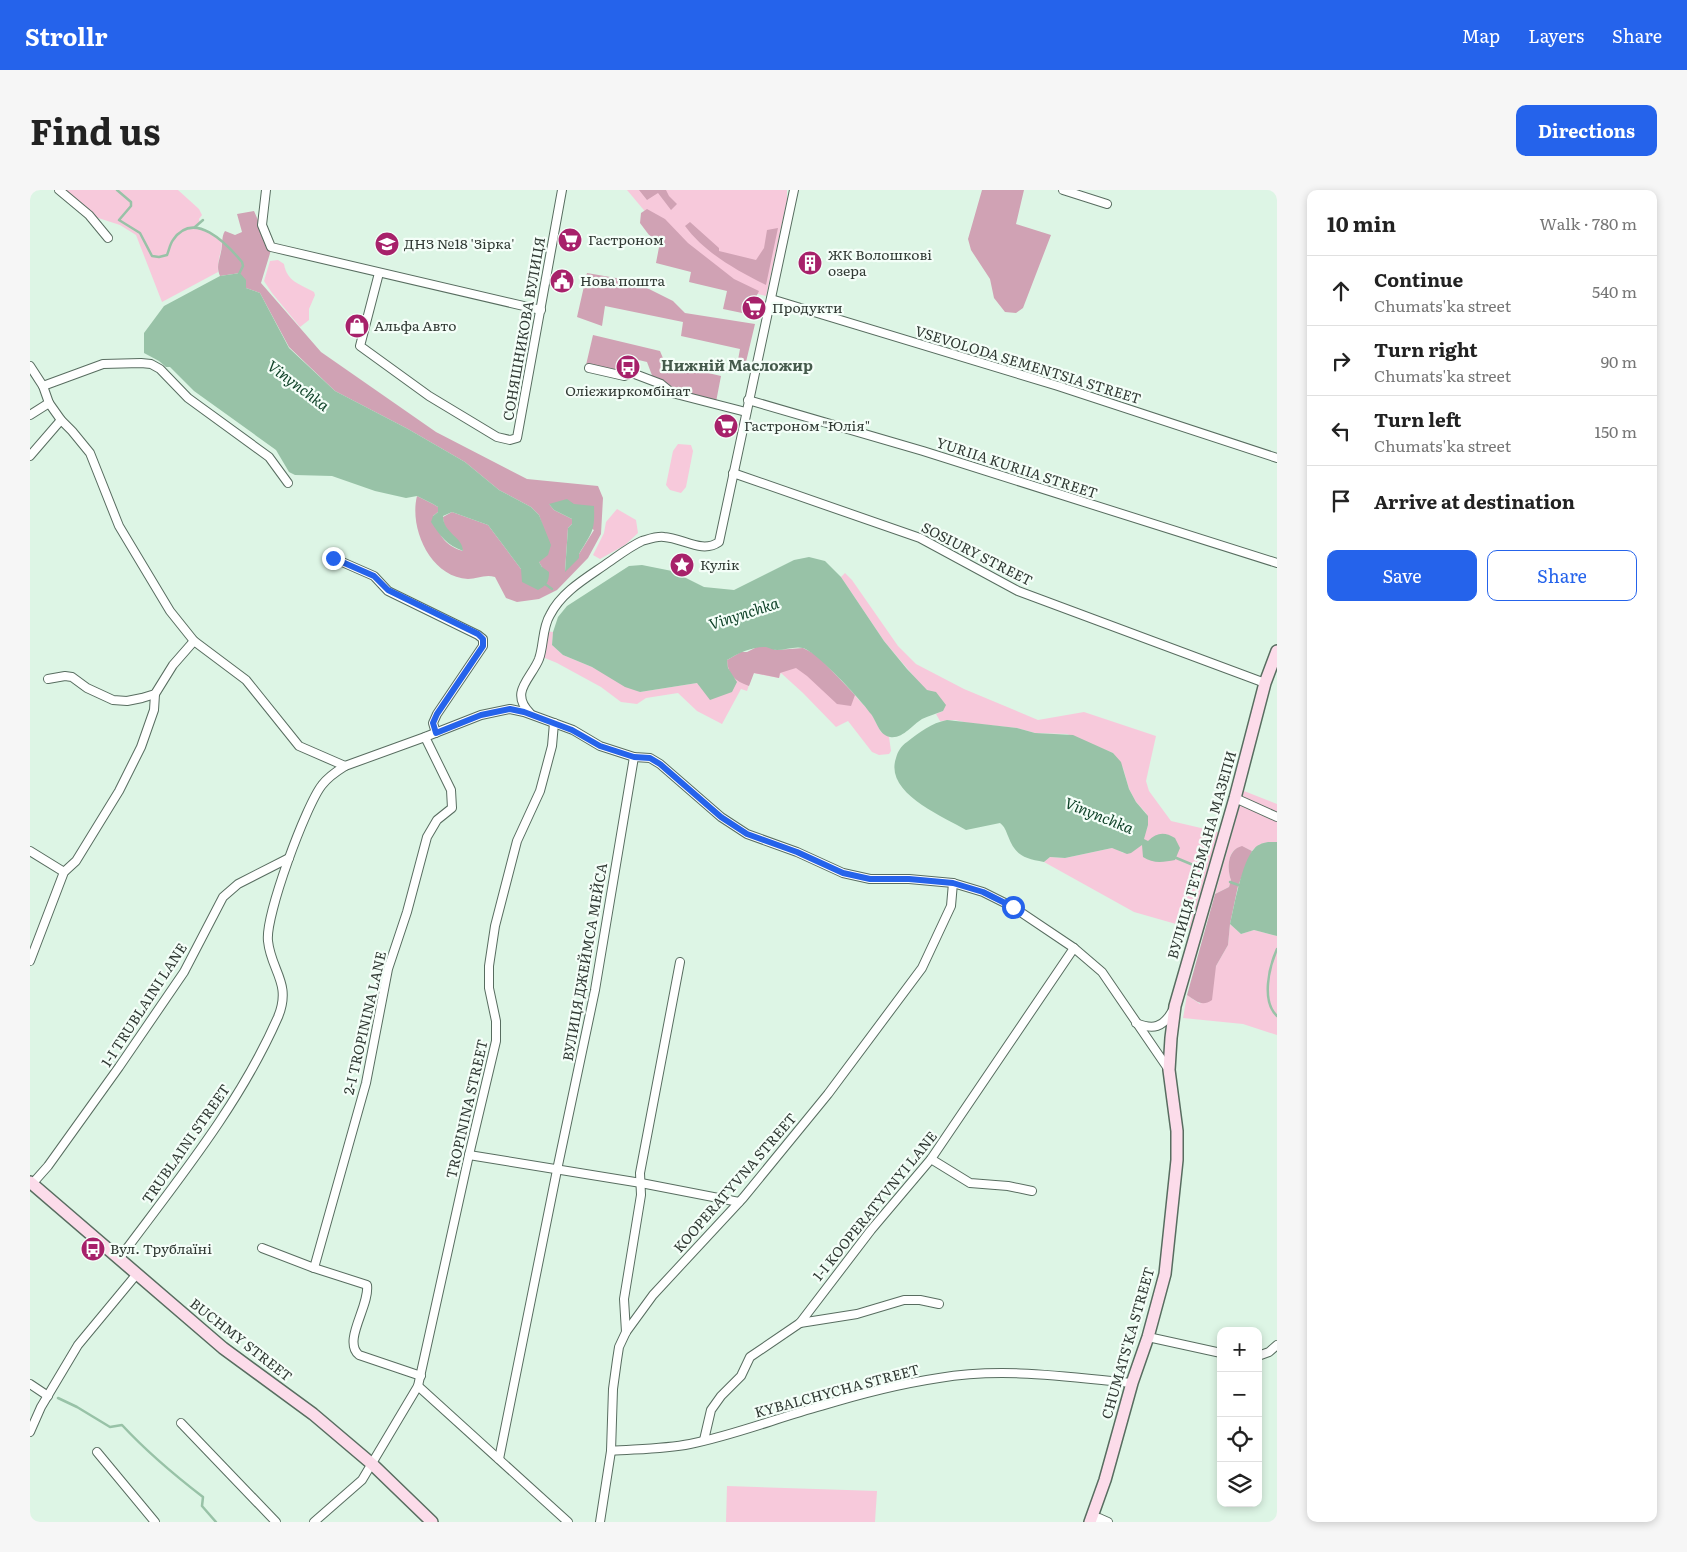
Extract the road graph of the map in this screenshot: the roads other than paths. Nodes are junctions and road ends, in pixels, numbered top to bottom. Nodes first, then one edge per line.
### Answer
1 (59, 190) edge
2 (266, 190) edge
3 (562, 190) edge
4 (794, 190) edge
5 (1063, 190) edge
6 (1107, 204) dead end
7 (108, 238) dead end
8 (379, 273) junction
9 (771, 299) junction
10 (540, 310) junction
11 (30, 366) edge
12 (589, 368) dead end
13 (43, 386) junction
14 (748, 400) junction
15 (48, 403) junction
16 (746, 412) junction
17 (30, 415) edge
18 (61, 420) junction
19 (30, 456) edge
20 (1277, 458) edge
21 (733, 473) junction
22 (288, 483) dead end
23 (333, 558) dead end
24 (1277, 563) edge
25 (194, 642) junction
26 (1277, 650) edge
27 (48, 679) dead end
28 (1265, 683) junction
29 (155, 694) junction
30 (533, 716) junction
31 (554, 723) junction
32 (436, 733) junction
33 (426, 737) junction
34 (634, 757) junction
35 (345, 766) junction
36 (1235, 798) junction
37 (1277, 817) edge
38 (30, 851) edge
39 (289, 858) junction
40 (64, 872) junction
41 (953, 883) junction
42 (1074, 948) junction
43 (30, 961) edge
44 (680, 962) dead end
45 (1176, 1006) junction
46 (1136, 1023) junction
47 (1169, 1070) junction
48 (469, 1155) junction
49 (932, 1158) junction
50 (557, 1170) junction
51 (31, 1183) edge
52 (641, 1183) junction
53 (1032, 1191) dead end
54 (739, 1202) junction
55 (262, 1248) dead end
56 (119, 1259) junction
57 (314, 1268) junction
58 (136, 1274) junction
59 (939, 1304) dead end
60 (800, 1323) junction
61 (626, 1332) junction
62 (1148, 1337) junction
63 (1277, 1345) edge
64 (1217, 1352) edge
65 (1262, 1355) edge
66 (421, 1376) junction
67 (1132, 1383) junction
68 (30, 1384) edge
69 (418, 1386) junction
70 (48, 1396) junction
71 (181, 1423) dead end
72 (30, 1432) edge
73 (704, 1440) junction
74 (97, 1452) dead end
75 (611, 1452) junction
76 (499, 1459) junction
77 (372, 1464) junction
78 (1091, 1520) edge
79 (155, 1522) edge
80 (276, 1522) edge
81 (314, 1522) edge
82 (432, 1522) edge
83 (568, 1522) edge
84 (600, 1522) edge
85 (1108, 1522) edge

1 - 7 street
2 - 8 street
3 - 10 street, СОНЯШНИКОВА ВУЛИЦЯ
4 - 9 street
5 - 6 street
8 - 10 street
8 - 10 street, СОНЯШНИКОВА ВУЛИЦЯ
9 - 14 street
9 - 20 street, VSEVOLODA SEMENTSIA STREET
11 - 13 street
12 - 16 street
13 - 15 street
13 - 22 street
14 - 16 street
14 - 24 street, YURIIA KURIIA STREET
15 - 17 street
15 - 18 street
16 - 21 street
18 - 19 street
18 - 25 street
21 - 28 street, SOSIURY STREET
21 - 30 street
23 - 32 street
25 - 29 street
25 - 35 street
26 - 28 street, ВУЛИЦЯ ГЕТЬМАНА МАЗЕПИ
27 - 29 street
28 - 36 street, ВУЛИЦЯ ГЕТЬМАНА МАЗЕПИ
29 - 40 street
30 - 31 street, CHUMATS'KA STREET
30 - 32 street, CHUMATS'KA STREET
31 - 34 street, CHUMATS'KA STREET
31 - 48 street, TROPININA STREET
32 - 33 street, CHUMATS'KA STREET
33 - 35 street, CHUMATS'KA STREET
33 - 57 street, 2-I TROPININA LANE
34 - 41 street, CHUMATS'KA STREET
34 - 50 street, ВУЛИЦЯ ДЖЕЙМСА МЕЙСА
35 - 39 street, TRUBLAINI STREET
36 - 37 street
36 - 45 street, ВУЛИЦЯ ГЕТЬМАНА МАЗЕПИ
38 - 40 street
39 - 51 street, 1-I TRUBLAINI LANE
39 - 56 street, TRUBLAINI STREET
40 - 43 street
41 - 42 street, CHUMATS'KA STREET
41 - 54 street, KOOPERATYVNA STREET
42 - 46 street, CHUMATS'KA STREET
42 - 49 street, 1-I KOOPERATYVNYI LANE
44 - 52 street
45 - 46 street
45 - 47 street, ВУЛИЦЯ ГЕТЬМАНА МАЗЕПИ
46 - 47 street, CHUMATS'KA STREET
47 - 62 street, CHUMATS'KA STREET
48 - 50 street
48 - 66 street, TROPININA STREET
49 - 53 street
49 - 60 street, 1-I KOOPERATYVNYI LANE
50 - 52 street
50 - 76 street, ВУЛИЦЯ ДЖЕЙМСА МЕЙСА
51 - 56 street, BUCHMY STREET
52 - 54 street
52 - 61 street
54 - 61 street, KOOPERATYVNA STREET
55 - 57 street
56 - 58 street, BUCHMY STREET
57 - 66 street
58 - 70 street
58 - 77 street, BUCHMY STREET
59 - 60 street
60 - 73 street, 1-I KOOPERATYVNYI LANE
61 - 75 street, KOOPERATYVNA STREET
62 - 64 street
62 - 67 street, CHUMATS'KA STREET
63 - 65 street
66 - 69 street, TROPININA STREET
67 - 73 street, KYBALCHYCHA STREET
67 - 78 street, CHUMATS'KA STREET
68 - 70 street
69 - 76 street
69 - 77 street, TROPININA STREET
70 - 72 street
71 - 80 street
73 - 75 street, KYBALCHYCHA STREET
74 - 79 street
75 - 84 street, KOOPERATYVNA STREET
76 - 83 street
77 - 81 street, TROPININA STREET
77 - 82 street, BUCHMY STREET
78 - 85 street

